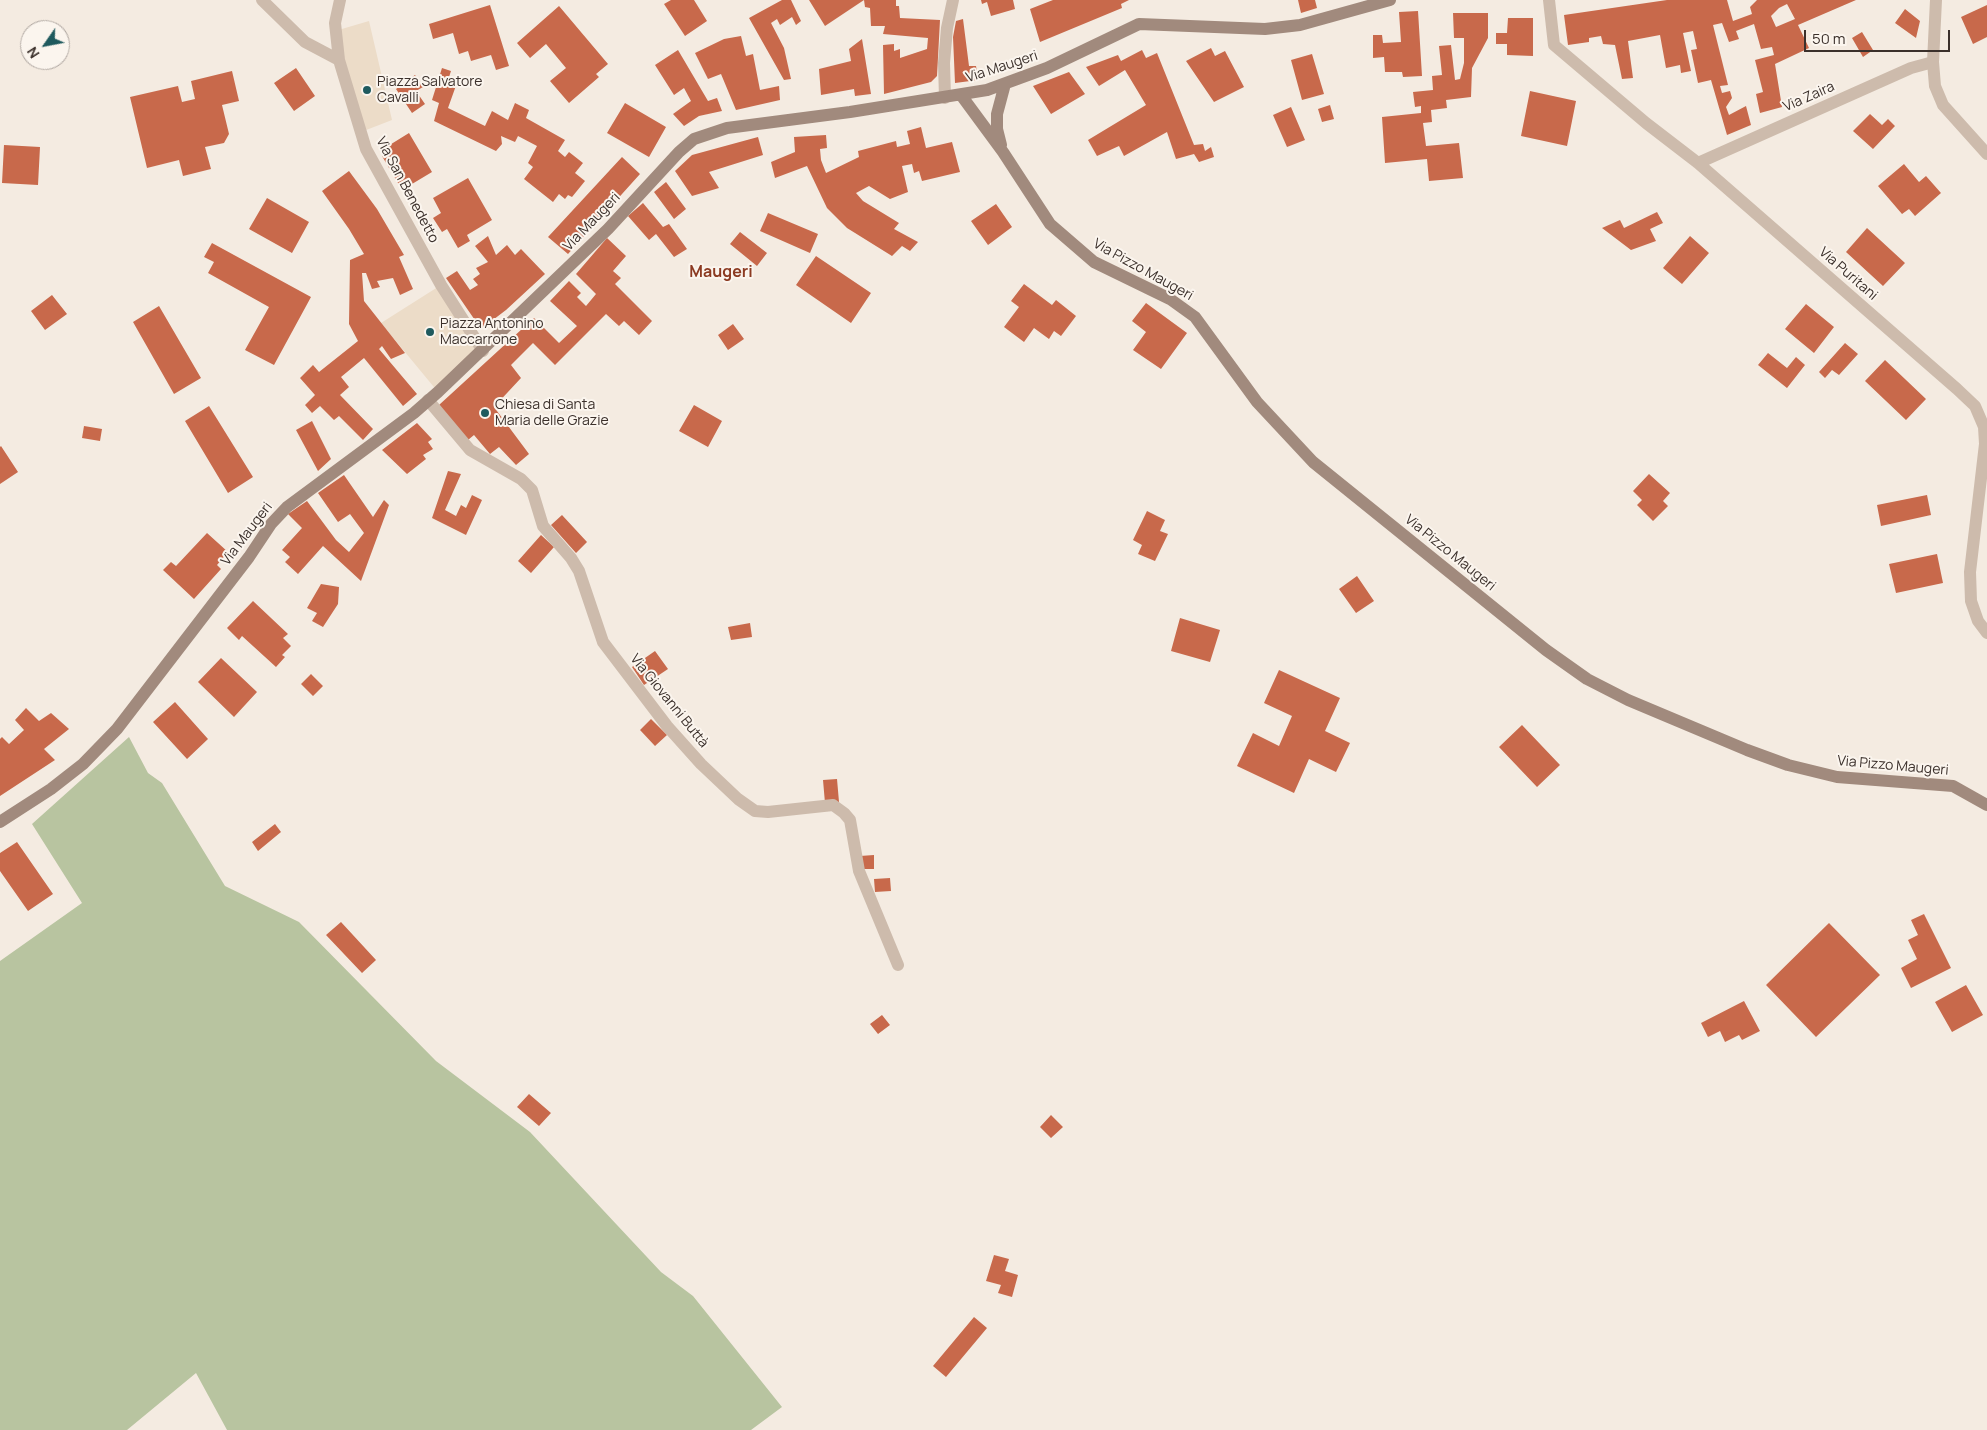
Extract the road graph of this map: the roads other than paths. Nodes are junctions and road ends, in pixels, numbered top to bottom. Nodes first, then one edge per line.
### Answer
1 (262, 0) edge
2 (340, 0) edge
3 (953, 0) edge
4 (1390, 0) edge
5 (1549, 0) edge
6 (1936, 0) edge
7 (339, 60) junction
8 (1933, 62) junction
9 (1005, 84) junction
10 (961, 96) junction
11 (945, 98) junction
12 (1003, 152) junction
13 (1987, 154) edge
14 (1698, 163) junction
15 (483, 351) junction
16 (428, 400) junction
17 (1986, 444) edge
18 (1987, 633) edge
19 (1987, 805) edge
20 (0, 822) edge
21 (898, 965) dead end

1 - 7 street
2 - 7 street, Via San Benedetto
3 - 11 street
4 - 9 street, Via Maugeri
5 - 14 street, Via Puritani
6 - 8 street
7 - 15 street, Via San Benedetto
8 - 13 street
8 - 14 street, Via Zaira
9 - 10 street, Via Maugeri
9 - 12 street
10 - 11 street, Via Maugeri
10 - 12 street, Via Pizzo Maugeri
11 - 15 street, Via Maugeri
12 - 19 street, Via Pizzo Maugeri
14 - 17 street, Via Puritani
15 - 16 street, Via Maugeri
16 - 20 street, Via Maugeri
16 - 21 street, Via Giovanni Buttà
17 - 18 street, Via Puritani

